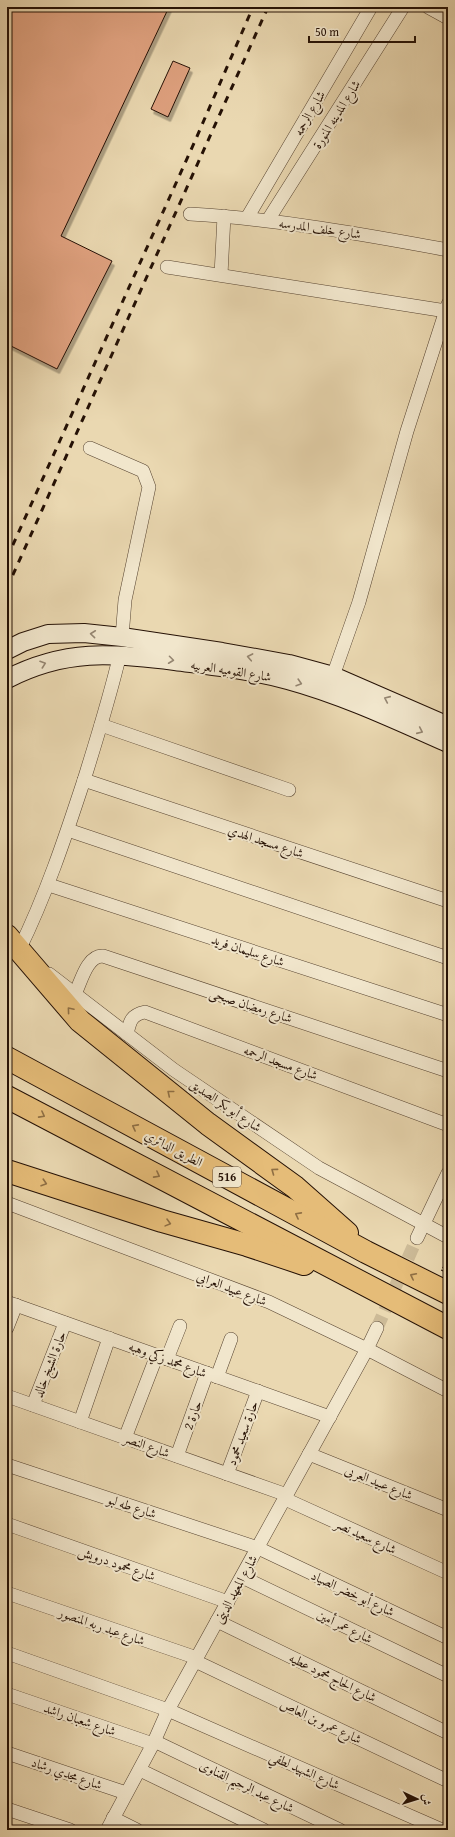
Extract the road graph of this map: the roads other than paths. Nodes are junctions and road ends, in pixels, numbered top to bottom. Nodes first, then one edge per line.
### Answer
1 (372, 7) edge
2 (404, 7) edge
3 (428, 7) edge
4 (448, 18) edge
5 (190, 214) dead end
6 (224, 216) junction
7 (247, 218) junction
8 (268, 220) junction
9 (448, 250) edge
10 (167, 267) dead end
11 (221, 275) junction
12 (447, 308) edge
13 (90, 448) dead end
14 (121, 645) junction
15 (7, 650) edge
16 (333, 676) junction
17 (7, 679) edge
18 (101, 725) junction
19 (448, 726) edge
20 (448, 743) edge
21 (84, 780) junction
22 (289, 790) dead end
23 (68, 830) junction
24 (49, 885) junction
25 (448, 902) edge
26 (13, 943) edge
27 (448, 958) edge
28 (75, 994) junction
29 (448, 1015) edge
30 (127, 1034) junction
31 (7, 1058) edge
32 (448, 1071) edge
33 (7, 1097) edge
34 (448, 1125) edge
35 (7, 1171) edge
36 (448, 1173) edge
37 (7, 1203) edge
38 (423, 1225) junction
39 (448, 1237) edge
40 (417, 1238) tunnel mouth
41 (366, 1252) junction
42 (370, 1286) junction
43 (448, 1293) edge
44 (11, 1304) edge
45 (65, 1322) junction
46 (180, 1326) dead end
47 (7, 1328) edge
48 (377, 1328) tunnel mouth
49 (448, 1328) edge
50 (109, 1338) junction
51 (231, 1339) dead end
52 (367, 1349) junction
53 (162, 1357) junction
54 (212, 1375) junction
55 (258, 1391) junction
56 (448, 1391) edge
57 (7, 1396) edge
58 (34, 1405) junction
59 (330, 1417) junction
60 (80, 1422) junction
61 (125, 1438) junction
62 (309, 1454) junction
63 (176, 1456) junction
64 (7, 1465) edge
65 (227, 1474) junction
66 (286, 1497) junction
67 (448, 1510) edge
68 (7, 1524) edge
69 (258, 1548) junction
70 (448, 1573) edge
71 (242, 1577) junction
72 (7, 1593) edge
73 (228, 1602) junction
74 (217, 1621) junction
75 (448, 1638) edge
76 (7, 1653) edge
77 (196, 1660) junction
78 (448, 1676) edge
79 (7, 1694) edge
80 (168, 1710) junction
81 (448, 1733) edge
82 (154, 1743) junction
83 (7, 1753) edge
84 (140, 1770) junction
85 (448, 1781) edge
86 (126, 1794) junction
87 (7, 1809) edge
88 (110, 1824) edge
89 (70, 1830) edge
90 (138, 1830) edge
91 (264, 1830) edge
92 (340, 1830) edge
93 (442, 1830) edge

1 - 7 street, شارع الرحمه
2 - 8 street, شارع المدينه المنورة
3 - 4 street
5 - 6 street, شارع خلف المدرسه
6 - 7 street, شارع خلف المدرسه
6 - 11 street
7 - 8 street, شارع خلف المدرسه
8 - 9 street, شارع خلف المدرسه
10 - 11 street
11 - 12 street
12 - 16 street
13 - 14 street
14 -> 15 street, شارع القوميه العربيه
16 -> 14 street, شارع القوميه العربيه
17 -> 14 street, شارع القوميه العربيه
14 - 18 street
14 -> 20 street, شارع القوميه العربيه
19 -> 16 street, شارع القوميه العربيه
18 - 21 street
18 - 22 street
21 - 23 street
21 - 25 street, شارع مسجد الهدي
23 - 24 street
23 - 27 street
24 - 26 street
24 - 29 street, شارع سليمان فريد
26 - 28 street, شارع أبو بكر الصديق
41 -> 26 highway
28 - 30 street, شارع أبو بكر الصديق
28 - 32 street, شارع رمضان صبحى
30 - 34 street, شارع مسجد الرحمه
30 - 38 street, شارع أبو بكر الصديق
41 -> 31 highway, الطريق الدائري / 516
33 -> 42 highway, 516
35 -> 42 highway
36 - 38 street
37 - 52 street, شارع عبيد العرابي
38 - 39 street, شارع أبو بكر الصديق
38 - 40 street
43 -> 41 highway, الطريق الدائري / 516
42 - 49 highway, 516
44 - 45 street, شارع محمد زكي وهبه
44 - 47 street
45 - 50 street, شارع محمد زكي وهبه
45 - 58 street, حارة الشيخ خالد
46 - 53 street
48 - 52 street, شارع المعهد الدينى
50 - 53 street, شارع محمد زكي وهبه
50 - 60 street
51 - 54 street, حارة 2
52 - 56 street, شارع عبيد العرابي
52 - 59 street, شارع المعهد الدينى
53 - 54 street, شارع محمد زكي وهبه
53 - 61 street
54 - 55 street, شارع محمد زكي وهبه
54 - 63 street, حارة 2
55 - 59 street, شارع محمد زكي وهبه
55 - 65 street, حارة سعيد محمود
57 - 58 street, شارع النصر
58 - 60 street, شارع النصر
59 - 62 street, شارع المعهد الدينى
60 - 61 street, شارع النصر
61 - 63 street, شارع النصر
62 - 66 street, شارع المعهد الدينى
62 - 67 street, شارع عبيد العربى
63 - 65 street, شارع النصر
64 - 69 street, شارع طه لبو
65 - 66 street, شارع النصر
66 - 69 street, شارع المعهد الدينى
66 - 70 street, شارع سعيد نصر
68 - 73 street, شارع محمود درويش
69 - 71 street, شارع المعهد الدينى
69 - 75 street, شارع أبو خضر الصياد
71 - 73 street, شارع المعهد الدينى
71 - 78 street, شارع عمر أمين
72 - 77 street, شارع عبد ربه المنصور
73 - 74 street, شارع المعهد الدينى
74 - 77 street, شارع المعهد الدينى
74 - 81 street, شارع الحاج محمود عطيه
76 - 80 street, شارع الشهيد لطفي
77 - 80 street, شارع المعهد الدينى
77 - 85 street, شارع عمرو بن العاص
79 - 82 street, شارع شعبان راشد
80 - 82 street, شارع المعهد الدينى
80 - 93 street, شارع الشهيد لطفي
82 - 84 street, شارع المعهد الدينى
82 - 92 street, شارع عبد الرحيم القناوى
83 - 86 street, شارع مجدي رشاد
84 - 86 street, شارع المعهد الدينى
84 - 91 street
86 - 88 street, شارع المعهد الدينى
87 - 89 street
88 - 90 street

